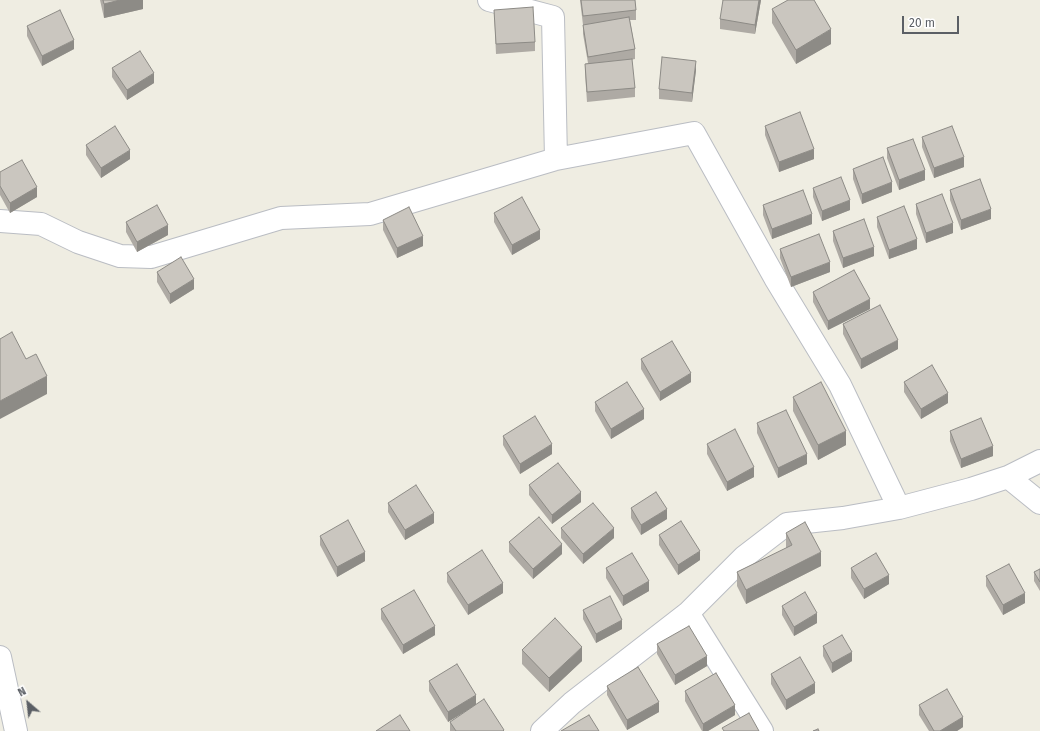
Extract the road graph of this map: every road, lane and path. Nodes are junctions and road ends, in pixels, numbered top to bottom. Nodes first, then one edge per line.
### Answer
1 (489, 0) edge
2 (556, 159) junction
3 (0, 221) edge
4 (1040, 461) edge
5 (1008, 477) junction
6 (1040, 503) edge
7 (899, 508) junction
8 (688, 612) junction
9 (0, 656) edge
10 (16, 731) edge
11 (542, 731) edge
12 (762, 731) edge

1 - 2 street
2 - 3 street
2 - 7 street
4 - 5 street
5 - 6 street
5 - 7 street
7 - 8 street
8 - 11 street
8 - 12 street
9 - 10 street

